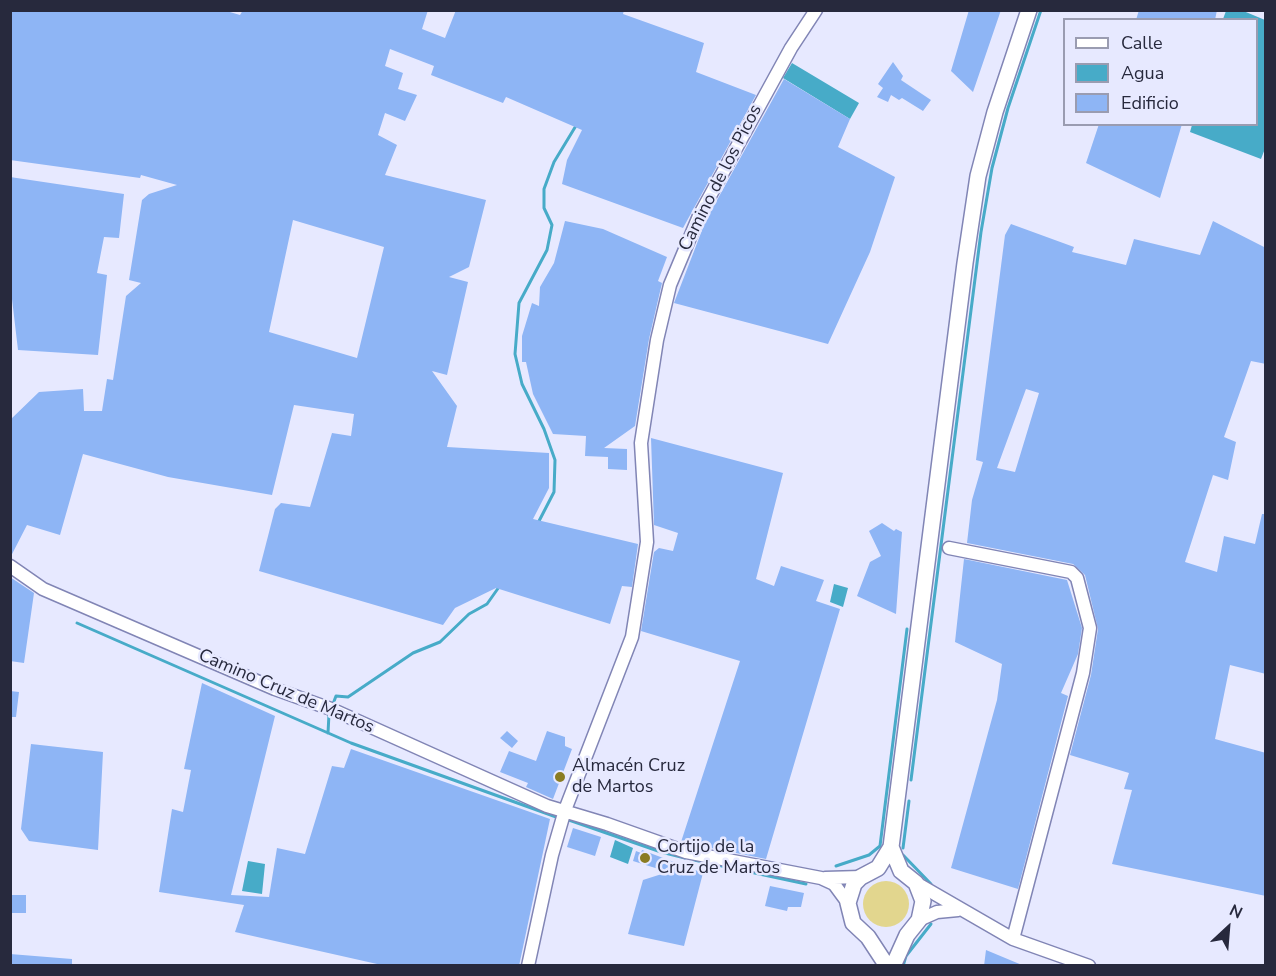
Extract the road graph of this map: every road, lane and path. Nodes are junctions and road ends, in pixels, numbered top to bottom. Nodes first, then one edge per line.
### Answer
1 (816, 10) edge
2 (1029, 10) edge
3 (949, 548) dead end
4 (10, 566) edge
5 (563, 816) junction
6 (891, 848) junction
7 (878, 868) junction
8 (901, 871) junction
9 (861, 876) junction
10 (820, 878) junction
11 (916, 883) junction
12 (848, 903) junction
13 (959, 910) junction
14 (919, 920) junction
15 (907, 935) junction
16 (868, 937) junction
17 (1013, 939) junction
18 (528, 966) edge
19 (887, 966) edge
20 (893, 966) edge
21 (1089, 966) edge

1 - 5 street, Camino de los Picos
2 - 6 main road
3 - 17 street
4 - 5 street, Camino Cruz de Martos
5 - 10 street, Camino Cruz de Martos
5 - 18 street, Camino de los Picos
6 - 7 main road
6 - 8 main road
7 - 8 street
7 - 9 main road
8 - 11 main road
9 - 10 street
9 - 12 main road
10 - 12 street
11 - 13 street
11 - 14 main road
12 - 16 main road
13 - 14 street
13 - 17 street
14 - 15 main road
15 - 16 main road
15 - 20 main road
16 - 19 main road
17 - 21 street

